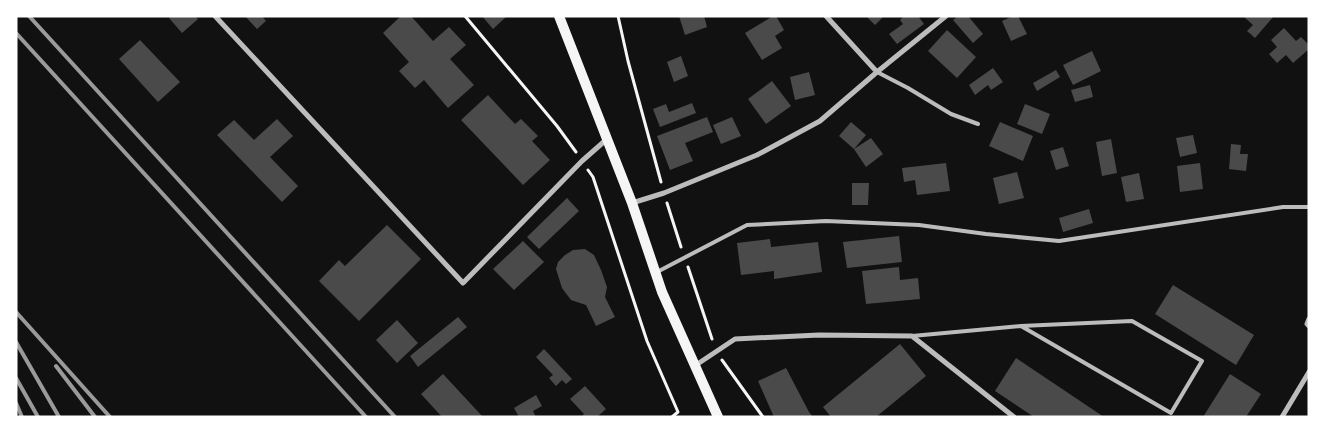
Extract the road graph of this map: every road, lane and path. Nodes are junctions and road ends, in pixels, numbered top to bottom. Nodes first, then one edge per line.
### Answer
1 (215, 16) edge
2 (465, 16) edge
3 (559, 16) edge
4 (618, 16) edge
5 (826, 16) edge
6 (946, 16) edge
7 (877, 72) junction
8 (978, 124) dead end
9 (607, 138) junction
10 (582, 162) junction
11 (664, 193) junction
12 (632, 203) junction
13 (1309, 207) edge
14 (685, 258) junction
15 (655, 273) junction
16 (1309, 319) edge
17 (1021, 326) junction
18 (1309, 326) edge
19 (912, 336) junction
20 (716, 352) junction
21 (696, 365) junction
22 (1309, 372) edge
23 (672, 417) edge
24 (718, 417) edge
25 (763, 417) edge
26 (1014, 417) edge
27 (1282, 417) edge

1 - 10 street
2 - 10 path
3 - 9 main road
4 - 11 path
5 - 7 street
6 - 7 street
7 - 8 lane
7 - 11 street
9 - 10 street
9 - 12 main road
10 - 23 path
11 - 12 street
11 - 14 path
12 - 15 main road
13 - 14 lane
14 - 15 lane
14 - 20 path
15 - 21 main road
16 - 18 street
17 - 17 lane
17 - 19 lane
19 - 20 street
19 - 26 street
20 - 21 street
20 - 25 path
21 - 24 main road
22 - 27 street

